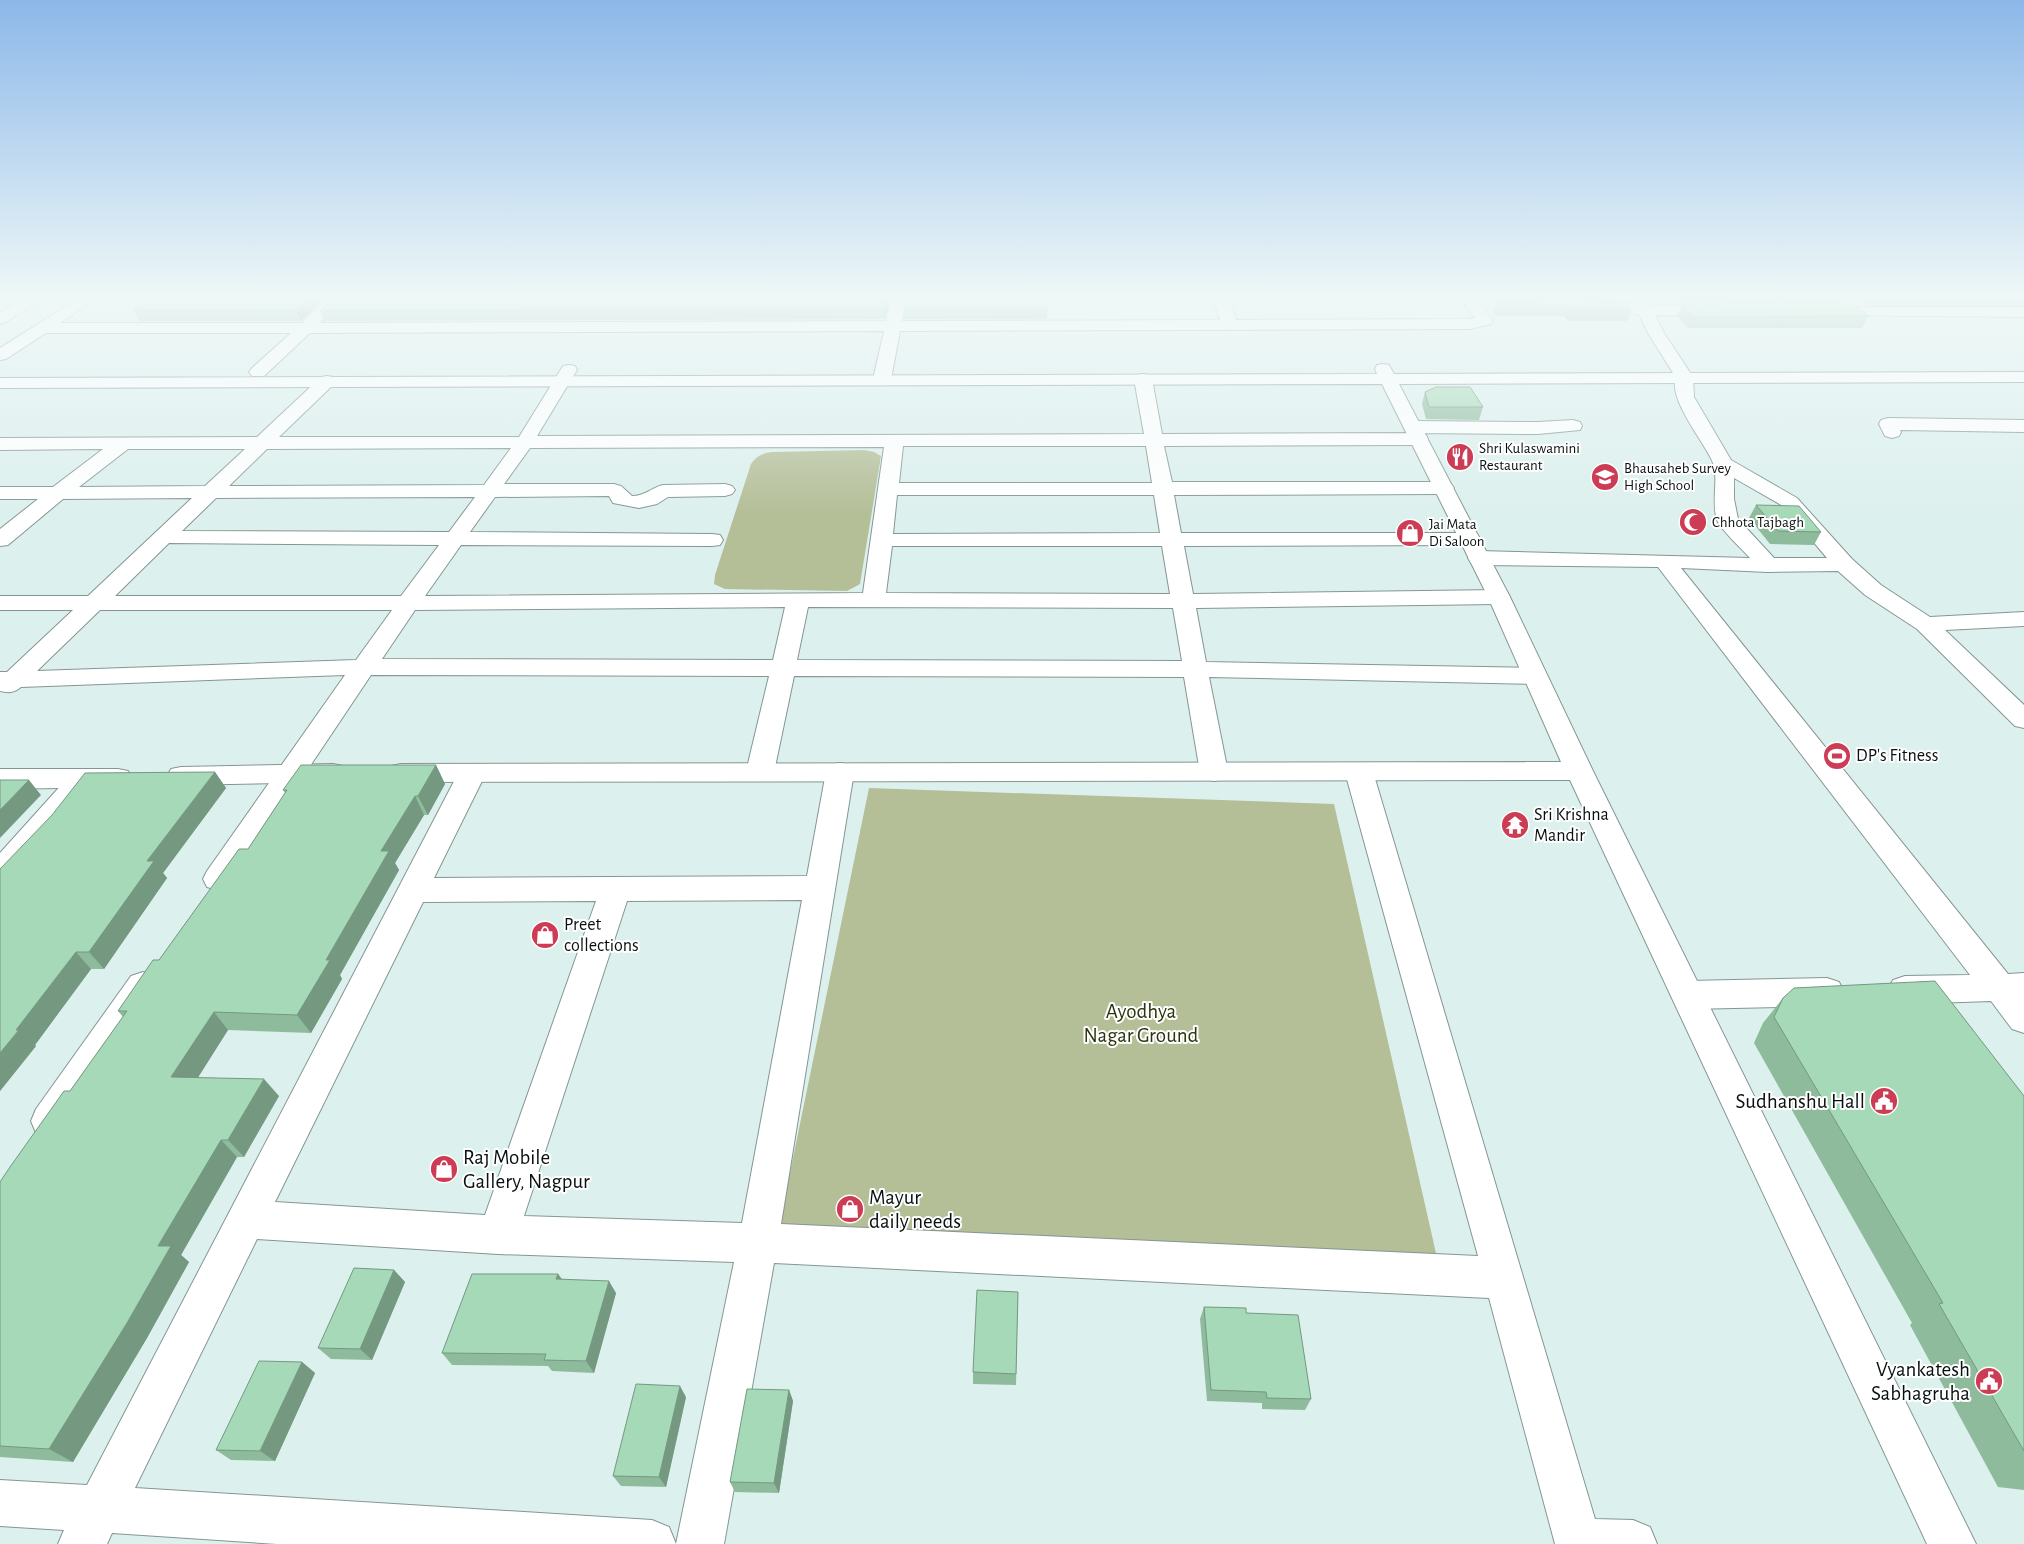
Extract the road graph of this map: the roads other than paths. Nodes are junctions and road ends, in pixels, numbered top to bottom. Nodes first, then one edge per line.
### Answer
1 (885, 370) edge
2 (1792, 370) edge
3 (258, 372) joint
4 (1681, 372) junction
5 (0, 373) edge
6 (884, 374) junction
7 (1142, 374) junction
8 (1386, 374) junction
9 (566, 375) junction
10 (2024, 377) edge
11 (327, 381) junction
12 (0, 382) edge
13 (1574, 426) dead end
14 (2024, 426) edge
15 (1892, 432) dead end
16 (1416, 433) junction
17 (1154, 441) junction
18 (524, 442) junction
19 (894, 442) junction
20 (262, 443) junction
21 (0, 444) edge
22 (124, 444) junction
23 (1724, 464) junction
24 (1444, 488) junction
25 (888, 489) junction
26 (491, 490) junction
27 (725, 490) dead end
28 (1163, 490) junction
29 (213, 491) junction
30 (0, 492) edge
31 (59, 492) junction
32 (164, 537) junction
33 (455, 539) junction
34 (0, 540) edge
35 (712, 540) dead end
36 (881, 540) junction
37 (1172, 540) junction
38 (1474, 548) junction
39 (1664, 561) junction
40 (1844, 564) junction
41 (1768, 565) junction
42 (1499, 596) junction
43 (874, 600) junction
44 (798, 601) junction
45 (1183, 601) junction
46 (95, 602) junction
47 (0, 603) edge
48 (408, 603) junction
49 (2024, 619) edge
50 (1926, 624) junction
51 (364, 667) junction
52 (783, 669) junction
53 (1196, 669) junction
54 (1535, 676) junction
55 (4, 684) edge
56 (2024, 720) edge
57 (1579, 771) junction
58 (760, 772) junction
59 (840, 772) junction
60 (1214, 772) junction
61 (1359, 772) junction
62 (292, 773) junction
63 (472, 773) junction
64 (0, 779) edge
65 (83, 779) junction
66 (0, 873) edge
67 (820, 888) junction
68 (615, 889) junction
69 (413, 890) junction
70 (206, 896) edge
71 (155, 970) edge
72 (2011, 987) edge
73 (1688, 995) junction
74 (2024, 1019) edge
75 (34, 1141) edge
76 (247, 1219) junction
77 (498, 1235) junction
78 (758, 1243) junction
79 (1504, 1278) junction
80 (0, 1503) edge
81 (90, 1527) edge
82 (1579, 1543) edge
83 (652, 1544) edge
84 (700, 1544) edge
85 (1633, 1544) edge
86 (1952, 1544) edge

1 - 6 street
2 - 4 street
3 - 5 street
3 - 9 street
4 - 8 street
4 - 10 street
4 - 23 street
6 - 7 street
6 - 9 street
7 - 8 street
7 - 17 street
8 - 16 street
9 - 11 street
9 - 18 street
11 - 12 street
11 - 20 street
13 - 16 street
14 - 15 street
16 - 17 street
16 - 24 street
17 - 19 street
17 - 28 street
18 - 19 street
18 - 20 street
18 - 26 street
19 - 25 street
20 - 22 street
20 - 29 street
21 - 22 street
22 - 31 street
23 - 40 street
23 - 41 street
24 - 28 street
24 - 38 street
25 - 28 street
25 - 36 street
26 - 27 street
26 - 29 street
26 - 33 street
28 - 37 street
29 - 31 street
29 - 32 street
30 - 31 street
31 - 34 street
32 - 33 street
32 - 46 street
33 - 35 street
33 - 48 street
36 - 37 street
36 - 43 street
37 - 38 street
37 - 45 street
38 - 39 street
38 - 42 street
39 - 41 street
39 - 72 street
40 - 41 street
40 - 50 street
42 - 45 street
42 - 54 street
43 - 44 street
43 - 45 street
44 - 48 street
44 - 52 street
45 - 53 street
46 - 47 street
46 - 48 street
46 - 55 street
48 - 51 street
49 - 50 street
50 - 56 street
51 - 52 street
51 - 55 street
51 - 62 street
52 - 53 street
52 - 58 street
53 - 54 street
53 - 60 street
54 - 57 street
57 - 61 street
57 - 73 street
58 - 59 street
58 - 63 street
59 - 60 street
59 - 67 street
60 - 61 street
61 - 79 street
62 - 63 street
62 - 65 street
62 - 70 street
63 - 69 street
64 - 65 street
65 - 66 street
67 - 68 street
67 - 78 street
68 - 69 street
68 - 77 street
69 - 76 street
71 - 75 street
72 - 73 street
72 - 74 street
73 - 86 street
76 - 77 street
76 - 81 street
77 - 78 street
78 - 79 street
78 - 84 street
79 - 82 street
80 - 81 street
81 - 83 street
82 - 85 street

